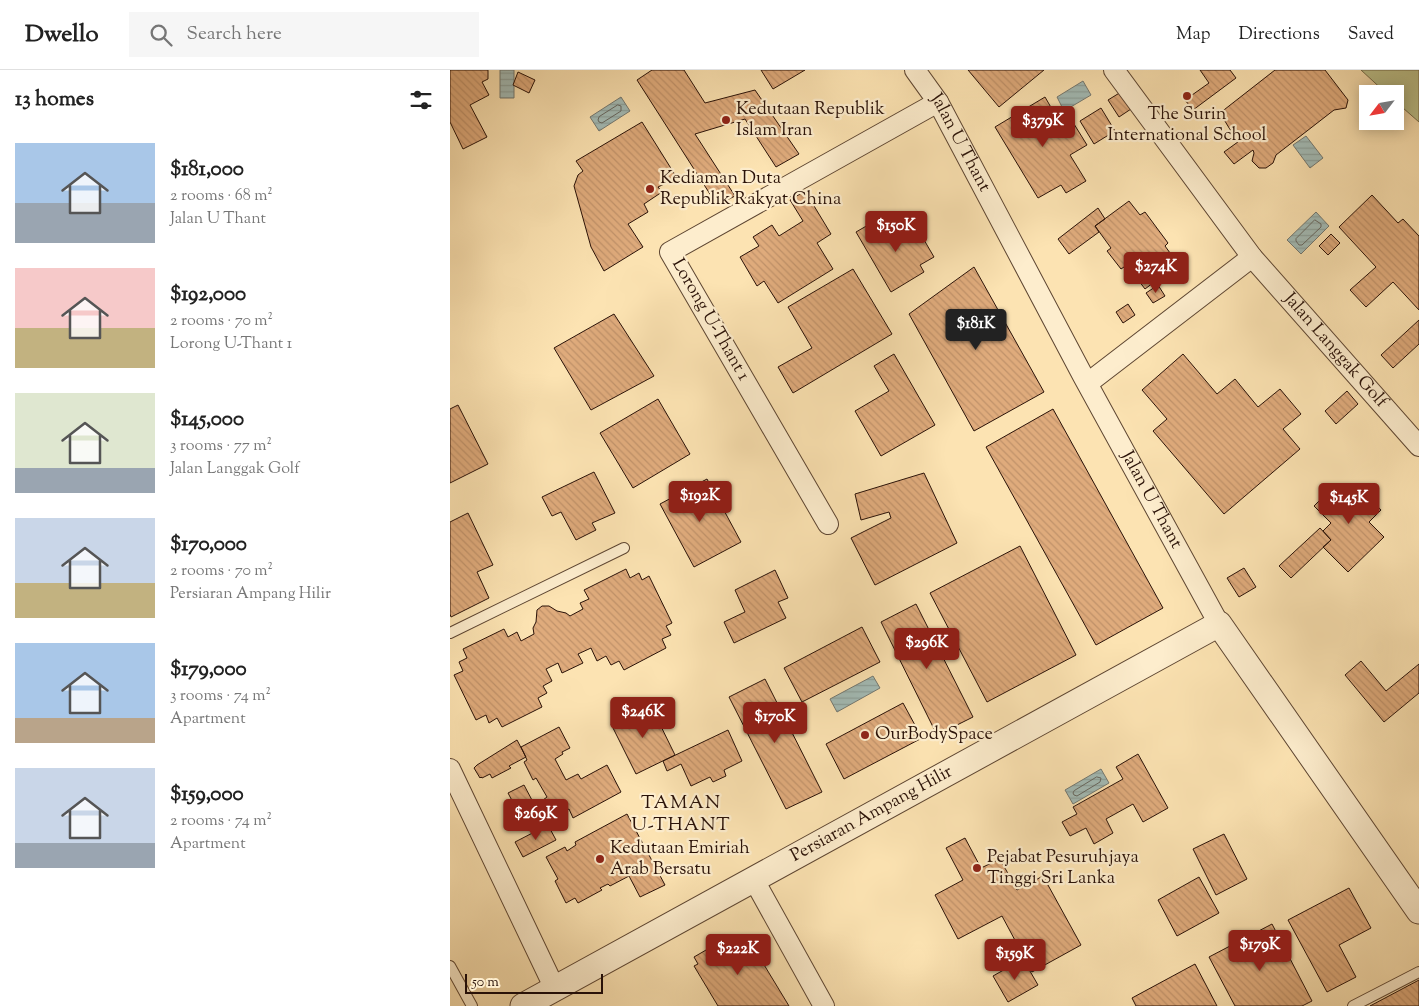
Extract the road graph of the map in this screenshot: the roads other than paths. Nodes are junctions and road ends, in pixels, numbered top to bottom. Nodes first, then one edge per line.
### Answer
1 (915, 70) edge
2 (1114, 70) edge
3 (938, 102) junction
4 (1252, 257) junction
5 (1088, 383) junction
6 (1419, 446) edge
7 (828, 524) dead end
8 (624, 548) dead end
9 (1219, 624) junction
10 (450, 633) edge
11 (450, 769) edge
12 (754, 880) junction
13 (1419, 911) edge
14 (450, 966) edge
15 (1419, 972) edge
16 (555, 989) junction
17 (472, 1006) edge
18 (523, 1006) edge
19 (824, 1006) edge
20 (1354, 1006) edge

1 - 3 street, Jalan U Thant
2 - 4 street, Jalan Langgak Golf
3 - 5 street, Jalan U Thant
3 - 7 street, Lorong U-Thant 1
4 - 5 street
4 - 6 street, Jalan Langgak Golf
5 - 9 street, Jalan U Thant
8 - 10 lane
9 - 12 street, Persiaran Ampang Hilir
9 - 13 street, Jalan U Thant
11 - 16 street
12 - 16 street, Persiaran Ampang Hilir
12 - 19 street
14 - 17 lane
15 - 20 lane
16 - 18 street, Persiaran Ampang Hilir

